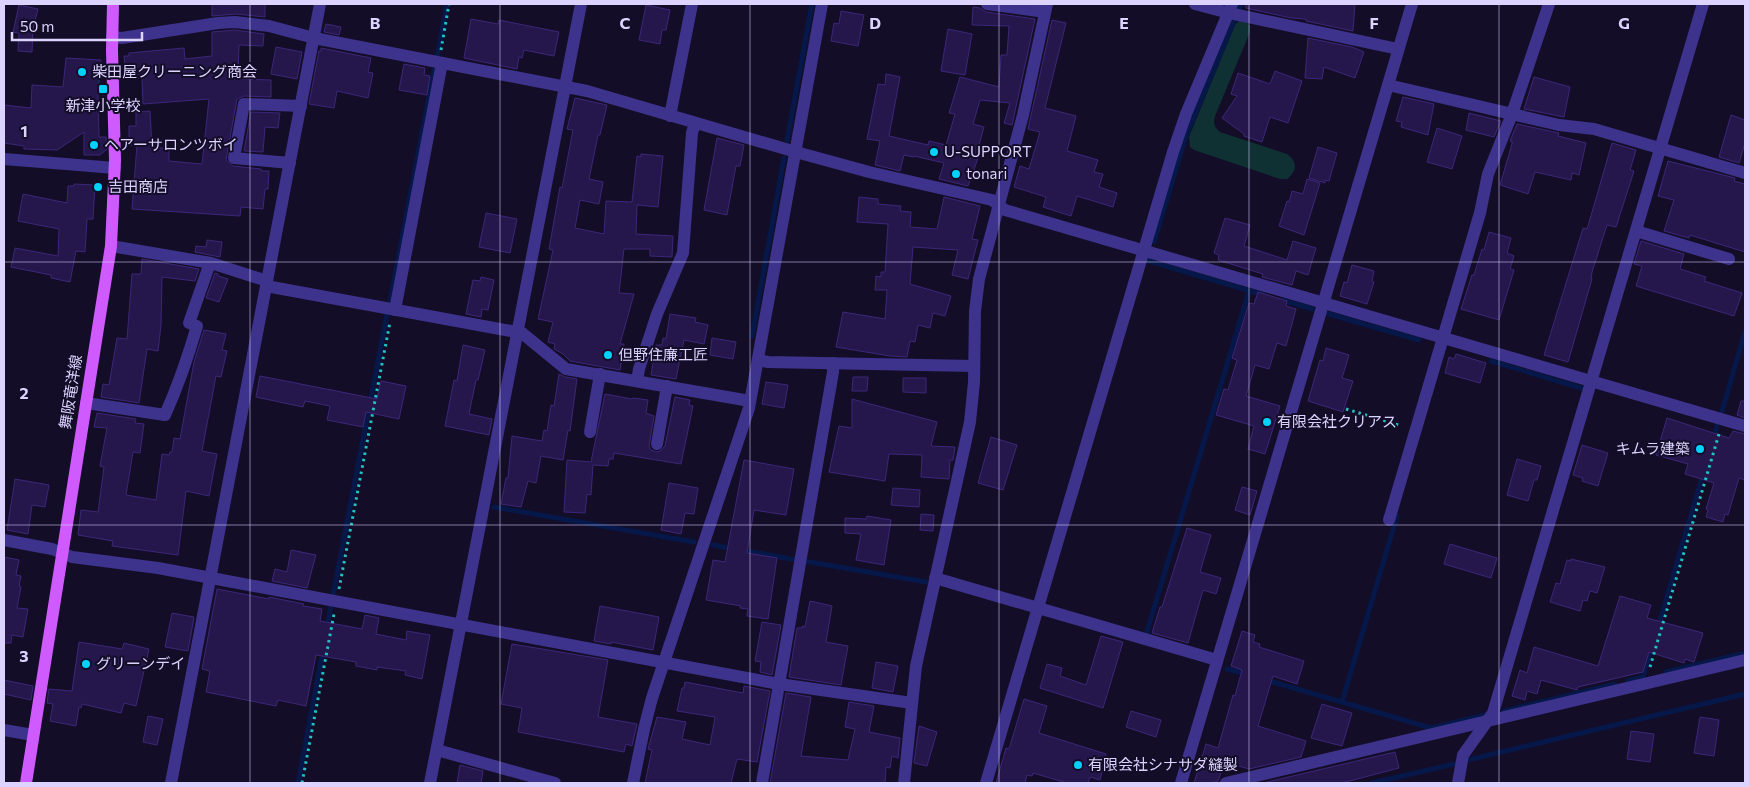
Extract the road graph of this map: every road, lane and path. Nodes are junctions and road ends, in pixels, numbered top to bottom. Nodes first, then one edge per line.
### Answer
1 (113, 4) edge
2 (320, 4) edge
3 (449, 4) edge
4 (581, 4) edge
5 (692, 4) edge
6 (822, 4) edge
7 (987, 4) edge
8 (1194, 4) edge
9 (1412, 4) edge
10 (1549, 4) edge
11 (1703, 4) edge
12 (1046, 8) edge
13 (1230, 8) edge
14 (112, 38) junction
15 (314, 38) junction
16 (1398, 49) junction
17 (440, 63) junction
18 (1388, 85) junction
19 (565, 87) junction
20 (301, 106) junction
21 (1512, 114) junction
22 (670, 116) junction
23 (695, 123) junction
24 (1660, 148) junction
25 (796, 152) junction
26 (4, 159) edge
27 (290, 163) junction
28 (115, 168) junction
29 (1745, 173) edge
30 (999, 205) junction
31 (1636, 231) junction
32 (110, 246) junction
33 (1144, 250) junction
34 (1729, 259) dead end
35 (210, 263) junction
36 (267, 284) junction
37 (1323, 302) junction
38 (393, 310) junction
39 (517, 332) junction
40 (1443, 337) junction
41 (758, 360) junction
42 (833, 363) junction
43 (974, 366) junction
44 (600, 374) junction
45 (637, 381) junction
46 (1591, 381) junction
47 (667, 386) junction
48 (750, 401) junction
49 (86, 402) junction
50 (1346, 409) dead end
51 (1723, 420) junction
52 (1745, 426) edge
53 (1416, 430) junction
54 (590, 432) dead end
55 (657, 444) dead end
56 (1389, 520) dead end
57 (4, 540) edge
58 (62, 554) junction
59 (210, 578) junction
60 (935, 578) junction
61 (337, 596) dead end
62 (335, 606) dead end
63 (1038, 608) junction
64 (461, 624) junction
65 (1217, 660) junction
66 (1745, 660) edge
67 (664, 662) junction
68 (1650, 682) junction
69 (779, 684) junction
70 (912, 703) junction
71 (1488, 721) junction
72 (4, 730) edge
73 (33, 735) junction
74 (437, 750) junction
75 (26, 783) edge
76 (171, 783) edge
77 (302, 783) edge
78 (430, 783) edge
79 (556, 783) edge
80 (633, 783) edge
81 (762, 783) edge
82 (904, 783) edge
83 (986, 783) edge
84 (1181, 783) edge
85 (1226, 783) edge
86 (1458, 783) edge

1 - 14 main road, 舞阪竜洋線
2 - 15 street
3 - 17 path
4 - 19 street
5 - 22 street
6 - 25 street
7 - 12 street
8 - 13 street
9 - 16 street
10 - 21 street
11 - 24 street
12 - 30 street
13 - 16 street
13 - 33 street
14 - 15 street
14 - 28 main road, 舞阪竜洋線
15 - 17 street
15 - 20 street
16 - 18 street
17 - 19 street
17 - 38 street
18 - 21 street
18 - 37 street
19 - 22 street
19 - 39 street
20 - 27 street
20 - 27 street
21 - 24 street
21 - 40 street
22 - 23 street
23 - 25 street
23 - 45 street
24 - 29 street
24 - 31 street
25 - 30 street
25 - 41 street
26 - 28 street
27 - 36 street
28 - 32 main road, 舞阪竜洋線
30 - 33 street
30 - 43 street
31 - 34 street
31 - 46 street
32 - 35 street
32 - 49 main road, 舞阪竜洋線
33 - 37 street
33 - 63 street
35 - 36 street
35 - 49 street
36 - 38 street
36 - 59 street
37 - 40 street
37 - 65 street
38 - 39 street
38 - 61 path
39 - 44 street
39 - 64 street
40 - 46 street
40 - 53 street
41 - 42 street
41 - 48 street
42 - 43 street
42 - 69 street
43 - 60 street
44 - 45 street
44 - 54 street
45 - 47 street
46 - 51 street
46 - 71 street
47 - 48 street
47 - 55 street
48 - 67 street
49 - 58 main road, 舞阪竜洋線
50 - 53 path
51 - 52 street
51 - 68 path
53 - 56 street
57 - 58 street
58 - 59 street
58 - 73 main road, 舞阪竜洋線
59 - 64 street
59 - 76 street
60 - 63 street
60 - 70 street
62 - 77 path
63 - 65 street
63 - 83 street
64 - 67 street
64 - 74 street
65 - 84 street
66 - 68 street
67 - 69 street
67 - 80 street
68 - 71 street
69 - 70 street
69 - 81 street
70 - 82 street
71 - 85 street
71 - 86 street
72 - 73 street
73 - 75 main road, 舞阪竜洋線
74 - 78 street
74 - 79 street

